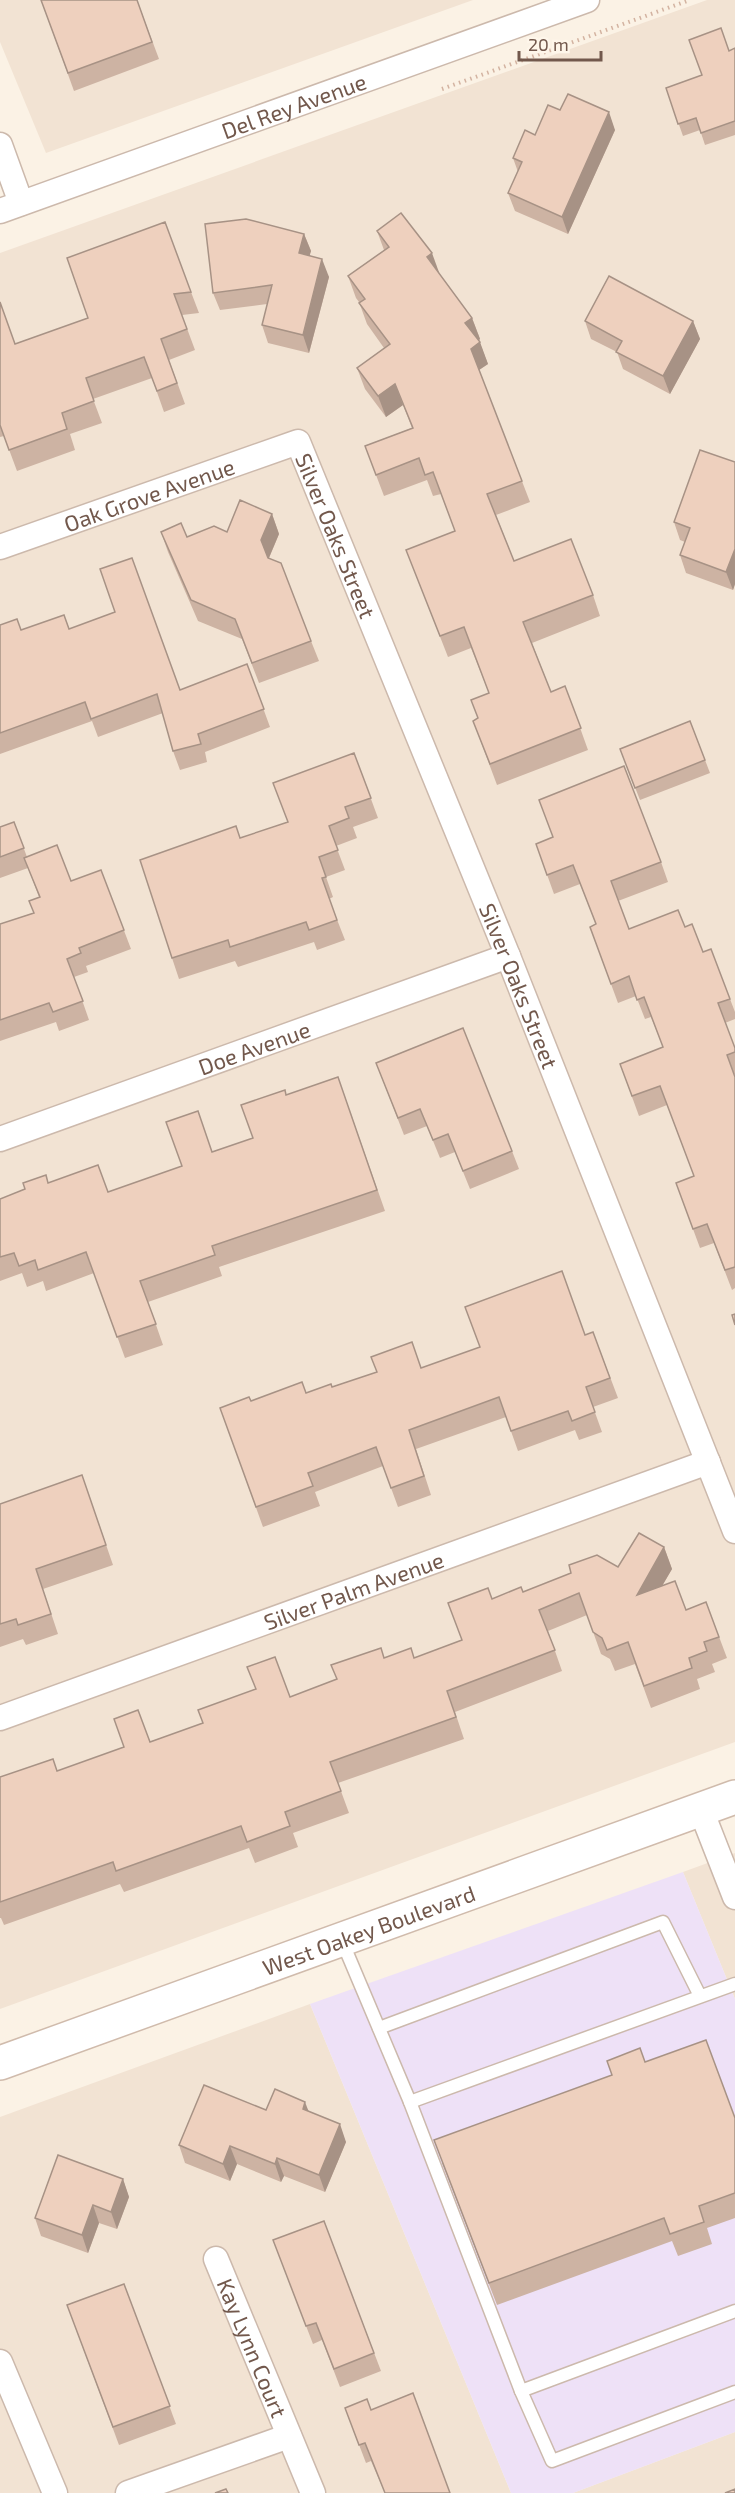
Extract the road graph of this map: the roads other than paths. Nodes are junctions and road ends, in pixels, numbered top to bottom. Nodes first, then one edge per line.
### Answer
1 (587, 0) edge
2 (0, 145) edge
3 (11, 207) edge
4 (298, 442) joint
5 (0, 548) edge
6 (508, 956) junction
7 (0, 1139) edge
8 (708, 1461) junction
9 (735, 1531) edge
10 (0, 1718) edge
11 (735, 1797) edge
12 (701, 1810) junction
13 (735, 1897) edge
14 (342, 1940) junction
15 (735, 1984) edge
16 (700, 1996) junction
17 (379, 2028) junction
18 (0, 2062) edge
19 (411, 2102) junction
20 (216, 2259) dead end
21 (735, 2311) edge
22 (0, 2362) edge
23 (521, 2391) junction
24 (735, 2392) edge
25 (289, 2436) junction
26 (55, 2493) edge
27 (128, 2493) edge
28 (313, 2493) edge

1 - 3 street, Del Rey Avenue
2 - 3 street
4 - 5 street, Oak Grove Avenue
4 - 6 street, Silver Oaks Street
6 - 7 street, Doe Avenue
6 - 8 street, Silver Oaks Street
8 - 9 street, Silver Oaks Street
8 - 10 street, Silver Palm Avenue
11 - 12 main road, West Oakey Boulevard
12 - 13 street
12 - 14 main road, West Oakey Boulevard
14 - 17 lane
14 - 18 main road, West Oakey Boulevard
15 - 16 lane
16 - 17 lane
16 - 19 lane
17 - 19 lane
19 - 23 lane
20 - 25 street, Kay Lynn Court
21 - 23 lane
22 - 26 street
23 - 24 lane
25 - 27 street, Kay Lynn Court
25 - 28 street, Kay Lynn Court

